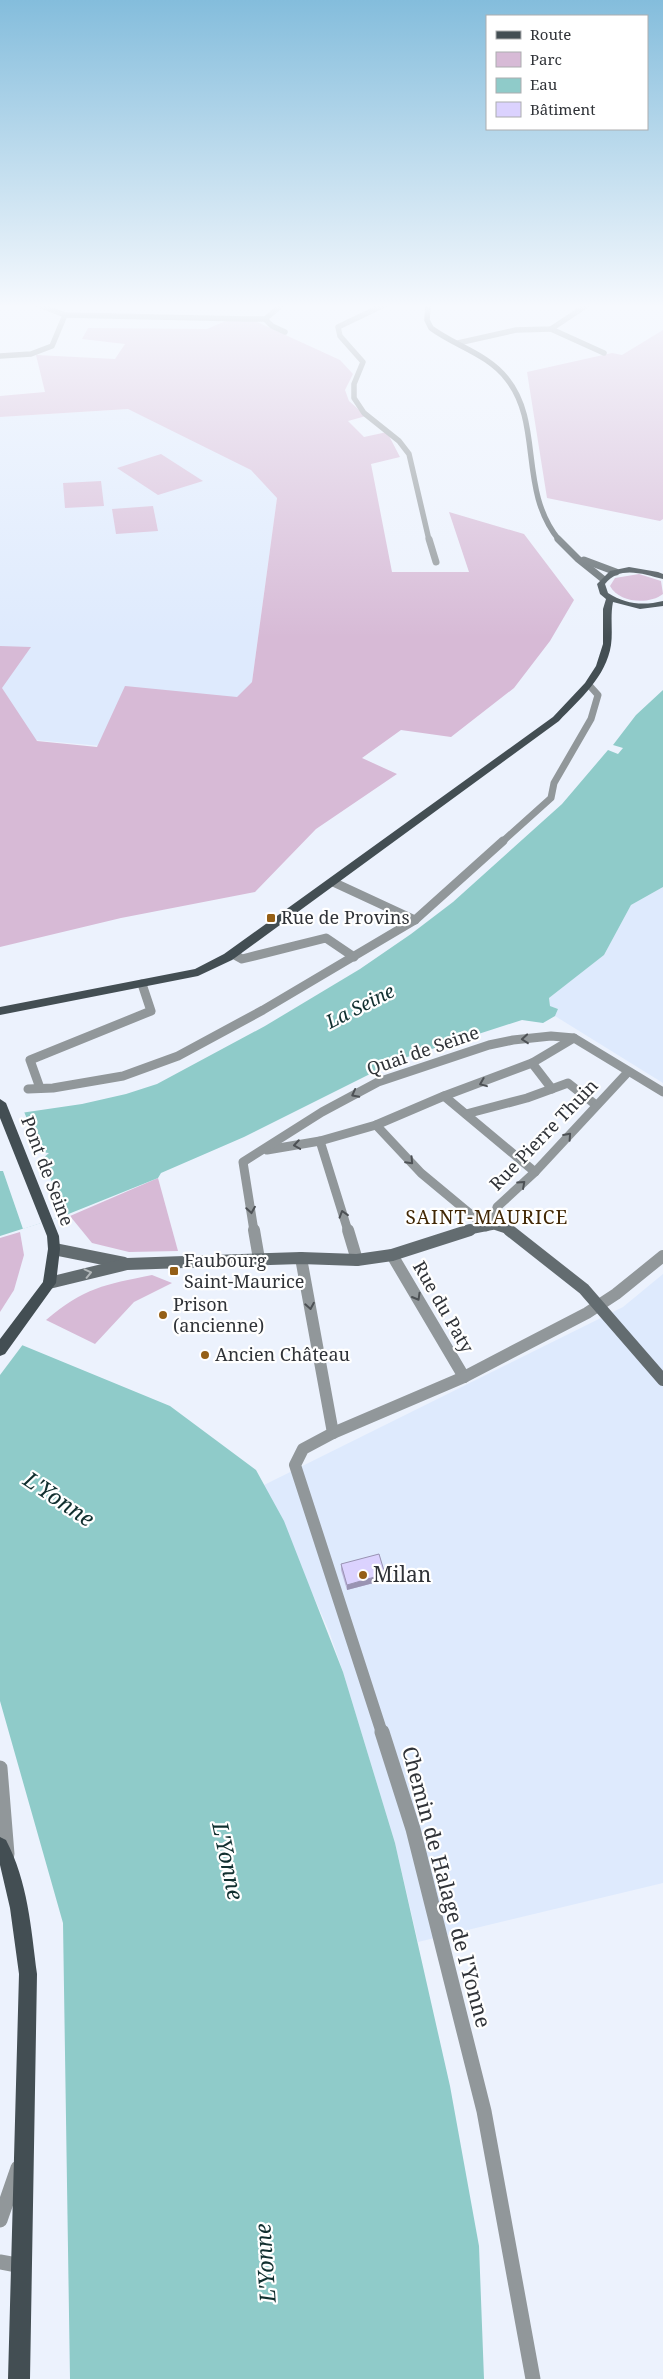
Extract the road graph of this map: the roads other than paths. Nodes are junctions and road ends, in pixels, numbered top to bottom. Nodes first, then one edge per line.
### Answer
1 (366, 416) edge
2 (523, 416) edge
3 (574, 554) junction
4 (436, 562) dead end
5 (661, 565) dead end
6 (646, 571) junction
7 (616, 572) junction
8 (663, 577) edge
9 (603, 579) junction
10 (610, 598) junction
11 (662, 604) edge
12 (632, 606) junction
13 (607, 619) junction
14 (589, 685) junction
15 (333, 882) junction
16 (415, 920) junction
17 (233, 954) junction
18 (354, 957) junction
19 (142, 984) junction
20 (0, 1012) edge
21 (574, 1038) junction
22 (532, 1063) junction
23 (628, 1072) junction
24 (40, 1088) junction
25 (28, 1089) dead end
26 (552, 1089) junction
27 (663, 1092) edge
28 (444, 1096) junction
29 (0, 1103) edge
30 (596, 1105) junction
31 (466, 1114) junction
32 (376, 1125) junction
33 (320, 1141) junction
34 (261, 1151) junction
35 (535, 1172) junction
36 (490, 1226) junction
37 (54, 1249) junction
38 (392, 1255) junction
39 (663, 1256) edge
40 (301, 1258) junction
41 (259, 1259) junction
42 (357, 1260) junction
43 (127, 1264) junction
44 (49, 1283) junction
45 (599, 1305) junction
46 (0, 1350) edge
47 (464, 1377) junction
48 (663, 1380) edge
49 (333, 1433) junction
50 (0, 1768) edge
51 (3, 1852) edge
52 (24, 2149) junction
53 (0, 2220) edge
54 (0, 2262) edge
55 (22, 2266) junction
56 (19, 2379) edge
57 (533, 2379) edge

1 - 4 street
2 - 3 street
3 - 7 street
3 - 9 street
5 - 6 main road
6 - 7 main road
6 - 8 main road
7 - 9 main road
9 - 10 main road
10 - 12 main road
10 - 13 main road
11 - 12 main road
12 - 13 main road
13 - 14 main road
14 - 15 main road
14 - 16 street
15 - 16 street
15 - 17 main road
16 - 18 street
17 - 18 street
17 - 19 main road
18 - 24 street
19 - 20 main road
19 - 24 street
21 - 22 street
21 - 23 street
21 -> 34 street, Quai de Seine
22 - 26 street
22 -> 28 street
23 - 27 street
23 - 30 street, Rue Pierre Thuin
24 - 25 street
26 - 30 street
26 - 31 street
28 - 31 street
28 - 32 street
29 - 37 main road, Pont de Seine
35 -> 30 street, Rue Pierre Thuin
31 - 35 street
32 - 33 street
32 -> 36 street
33 -> 34 street
42 -> 33 street
34 -> 41 street, Quai de Seine
36 -> 35 street, Rue Pierre Thuin
36 - 38 street
36 - 45 street
37 - 43 street
37 - 44 main road, Pont de Seine
38 - 42 street
38 -> 47 street, Rue du Paty
39 - 45 street, Chemin de Halage de l'Yonne
40 - 41 street
40 - 42 street
40 -> 49 street
41 - 43 street
44 -> 43 street
44 - 46 main road
45 - 47 street, Chemin de Halage de l'Yonne
45 - 48 street
47 - 49 street, Chemin de Halage de l'Yonne
49 - 57 street, Chemin de Halage de l'Yonne
50 - 51 street
51 - 52 main road
52 - 53 street
52 - 55 main road
54 - 55 street
55 - 56 main road

